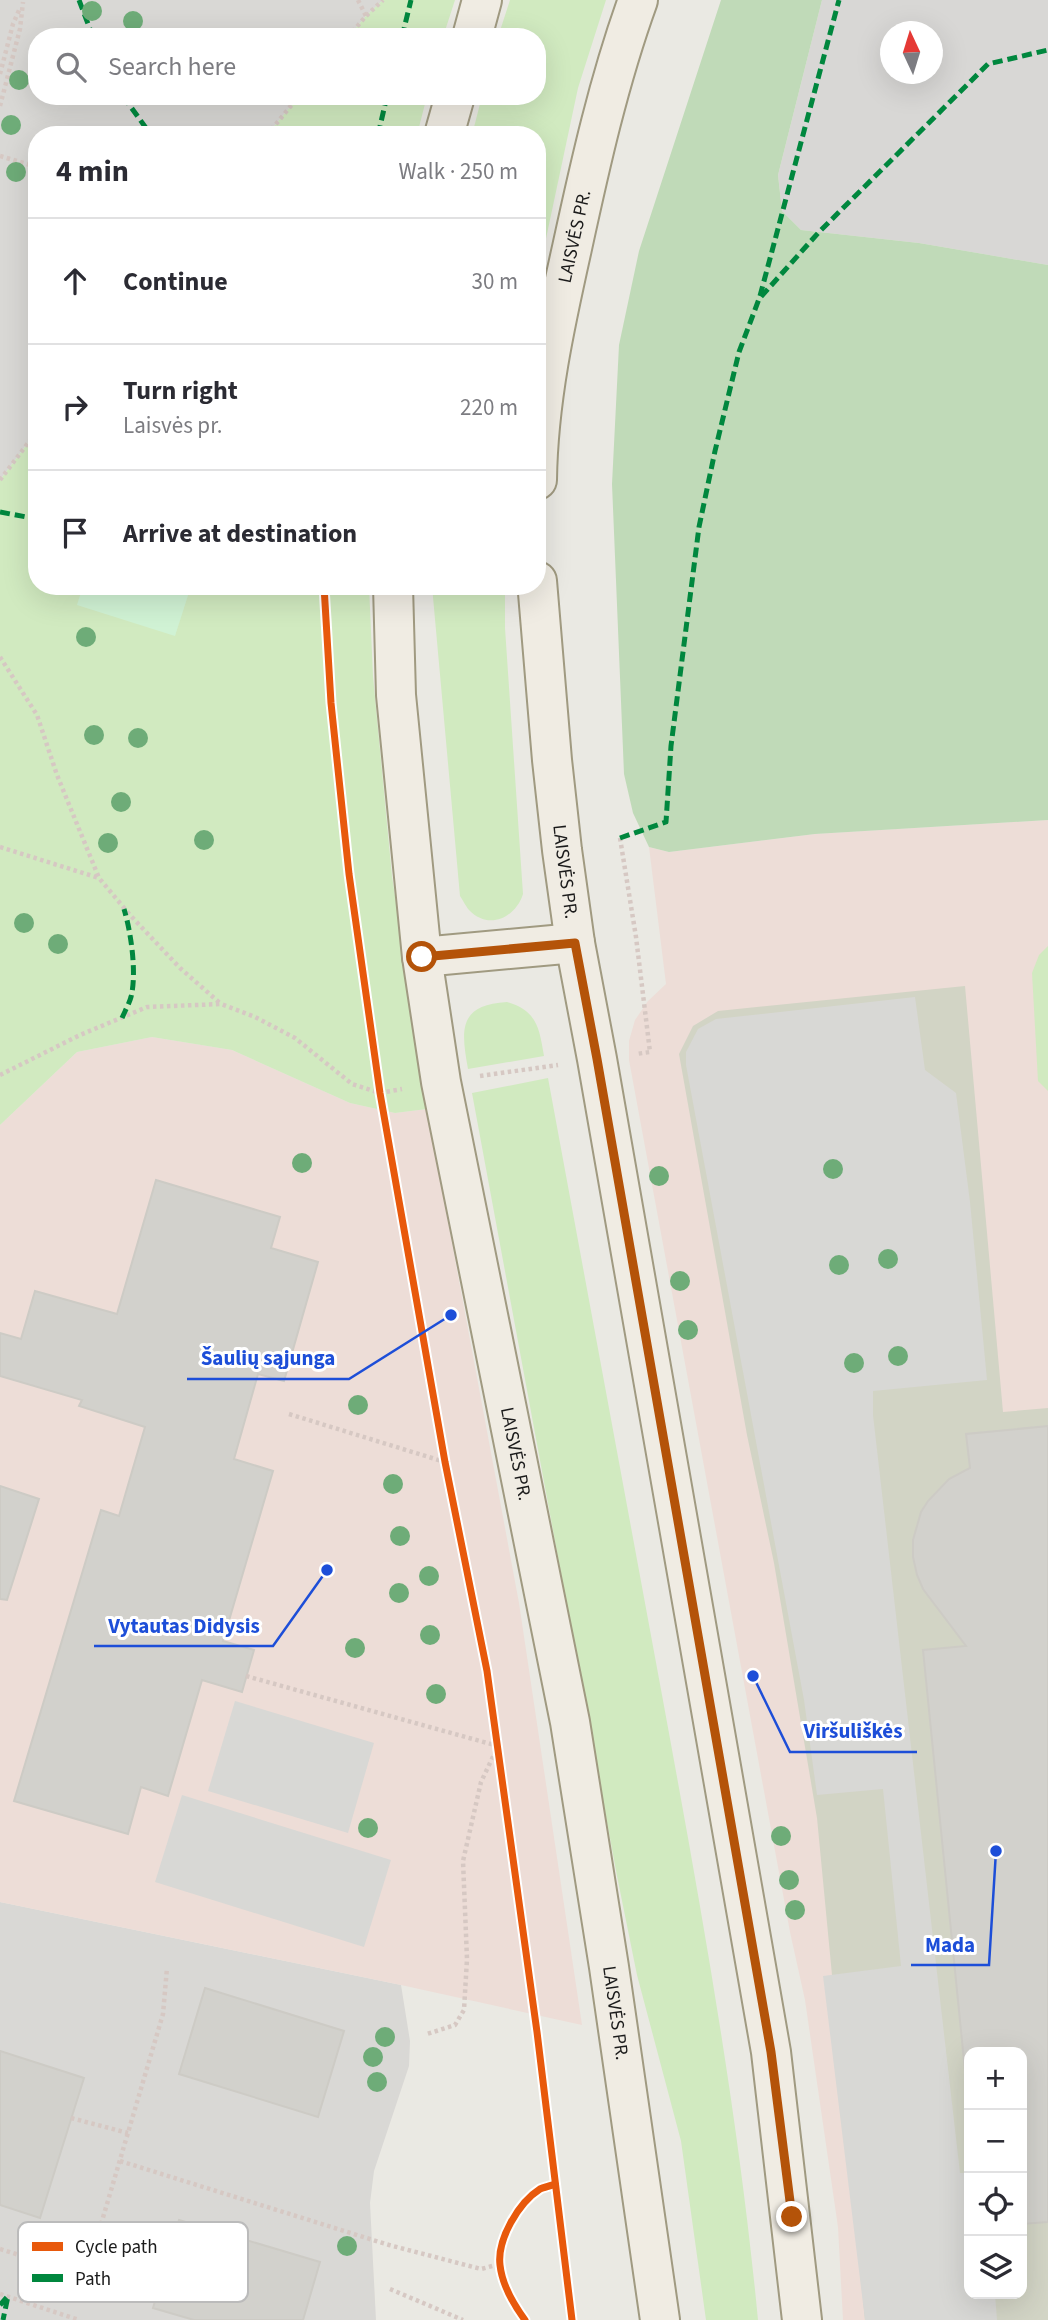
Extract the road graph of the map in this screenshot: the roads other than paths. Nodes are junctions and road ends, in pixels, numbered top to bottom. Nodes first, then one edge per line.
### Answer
1 (482, 0) edge
2 (638, 0) edge
3 (474, 28) edge
4 (452, 105) edge
5 (447, 126) edge
6 (546, 388) edge
7 (393, 595) edge
8 (538, 595) edge
9 (575, 943) junction
10 (422, 957) junction
11 (660, 2320) edge
12 (802, 2320) edge

1 - 3 main road
2 - 6 main road, LAISVĖS PR.
4 - 5 main road
7 - 10 main road, LAISVĖS PR.
8 - 9 main road, LAISVĖS PR.
9 - 10 main road
9 - 12 main road, LAISVĖS PR.
10 - 11 main road, LAISVĖS PR.

